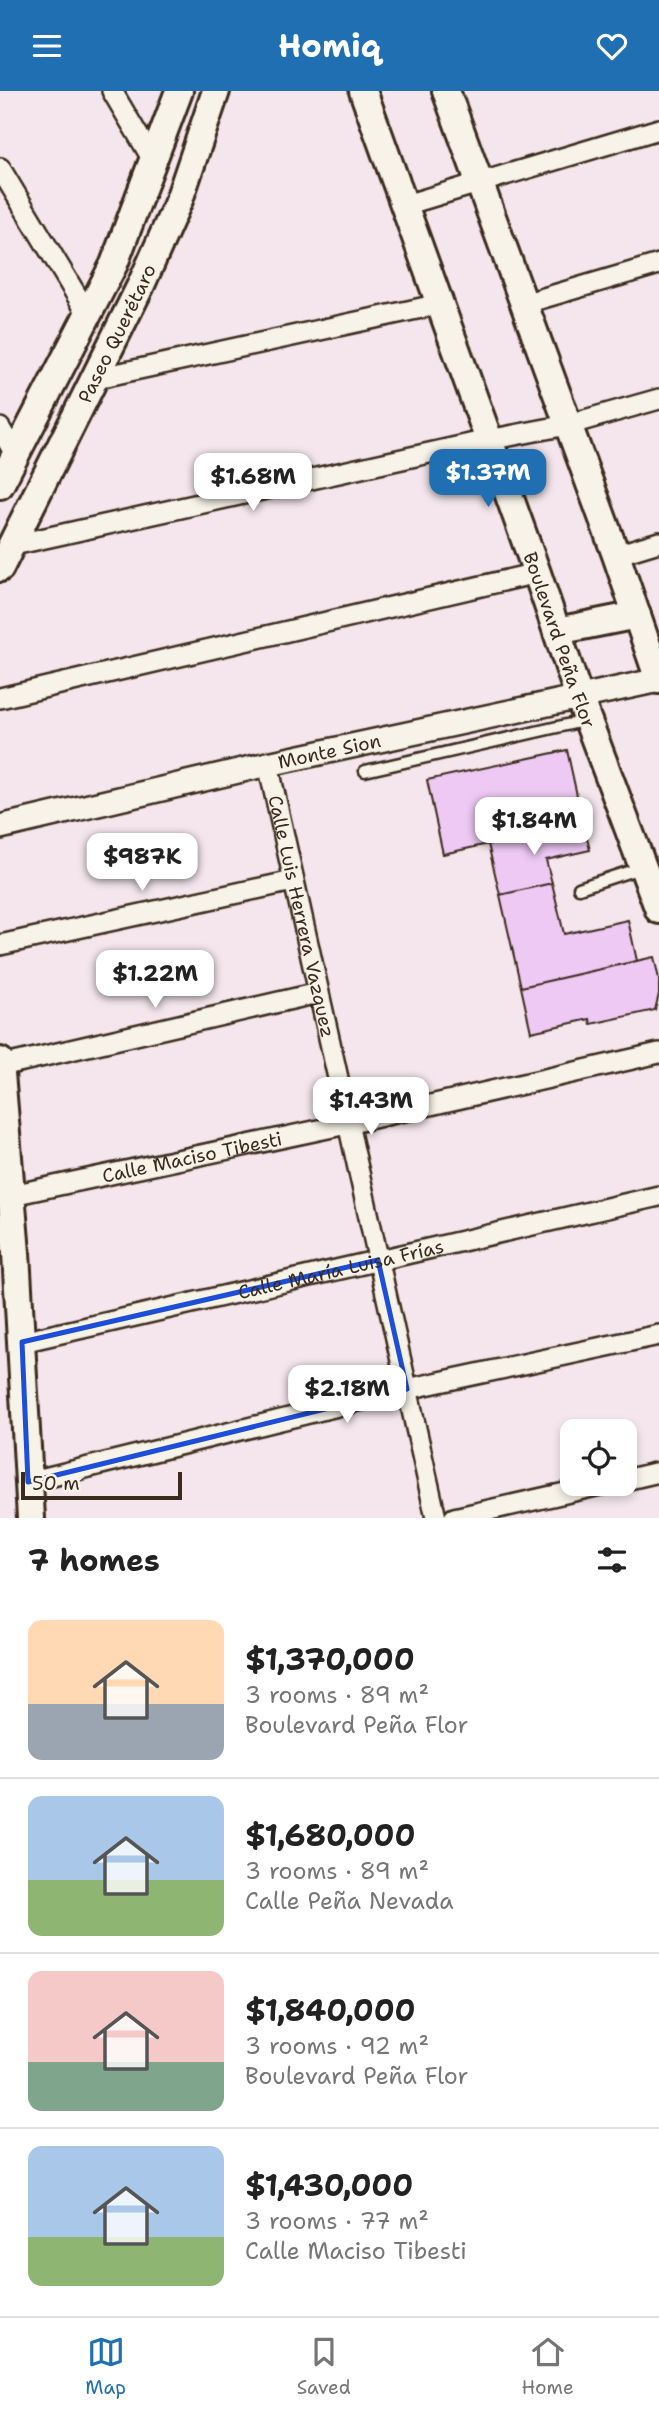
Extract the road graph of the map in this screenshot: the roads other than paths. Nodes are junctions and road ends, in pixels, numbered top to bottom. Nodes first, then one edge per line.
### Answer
1 (112, 91) edge
2 (179, 91) edge
3 (216, 91) edge
4 (363, 91) edge
5 (446, 91) edge
6 (659, 129) edge
7 (154, 162) junction
8 (0, 168) edge
9 (481, 183) junction
10 (405, 205) junction
11 (659, 264) edge
12 (440, 304) junction
13 (523, 304) junction
14 (89, 316) junction
15 (93, 379) junction
16 (659, 398) edge
17 (567, 425) junction
18 (0, 428) edge
19 (488, 440) junction
20 (15, 454) junction
21 (0, 485) edge
22 (659, 542) edge
23 (616, 555) junction
24 (5, 557) edge
25 (537, 573) junction
26 (637, 615) junction
27 (557, 631) junction
28 (659, 680) edge
29 (0, 698) edge
30 (584, 709) junction
31 (268, 764) junction
32 (365, 771) dead end
33 (0, 827) edge
34 (644, 867) junction
35 (293, 881) junction
36 (579, 888) dead end
37 (659, 910) edge
38 (0, 945) edge
39 (318, 993) junction
40 (659, 1053) edge
41 (0, 1061) edge
42 (1, 1066) edge
43 (347, 1124) junction
44 (12, 1195) junction
45 (659, 1196) edge
46 (8, 1254) edge
47 (378, 1259) junction
48 (659, 1335) edge
49 (22, 1342) junction
50 (407, 1389) junction
51 (659, 1472) edge
52 (637, 1477) edge
53 (28, 1482) junction
54 (560, 1494) edge
55 (31, 1518) edge
56 (436, 1518) edge
57 (454, 1518) edge

1 - 7 street
2 - 7 main road, Paseo Querétaro
3 - 15 main road, Paseo Querétaro
4 - 10 main road, Boulevard Peña Flor
5 - 9 main road
6 - 9 street
7 - 14 main road, Paseo Querétaro
8 - 14 street
9 - 10 street
9 - 13 main road
10 - 12 main road, Boulevard Peña Flor
11 - 13 street
12 - 15 street
12 - 19 main road, Boulevard Peña Flor
13 - 17 main road
14 - 20 main road, Paseo Querétaro
15 - 24 main road, Paseo Querétaro
16 - 17 street
17 - 19 street
17 - 23 main road
18 - 20 street
19 - 24 street
19 - 25 main road, Boulevard Peña Flor
20 - 21 main road, Paseo Querétaro
22 - 23 street
23 - 26 main road
25 - 27 main road, Boulevard Peña Flor
25 - 29 street
26 - 27 main road
26 - 28 main road
27 - 30 main road, Boulevard Peña Flor
28 - 30 street, Monte Sion
30 - 31 street, Monte Sion
30 - 32 lane
30 - 34 main road, Boulevard Peña Flor
31 - 33 street, Monte Sion
31 - 35 street, Calle Luis Herrera Vazquez
34 - 36 lane
34 - 37 main road, Boulevard Peña Flor
35 - 38 street
35 - 39 street, Calle Luis Herrera Vazquez
39 - 42 street
39 - 43 street, Calle Luis Herrera Vazquez
40 - 43 street, Calle Maciso Tibesti
41 - 42 main road
42 - 44 main road
43 - 44 street, Calle Maciso Tibesti
43 - 47 street, Calle Luis Herrera Vazquez
44 - 46 main road
45 - 47 street, Calle María Luisa Frías
46 - 49 main road
47 - 49 street, Calle María Luisa Frías
47 - 50 street, Calle Luis Herrera Vazquez
48 - 50 street
49 - 53 main road
50 - 53 street
50 - 56 street, Calle Luis Herrera Vazquez
51 - 52 street
53 - 55 main road
54 - 57 street

